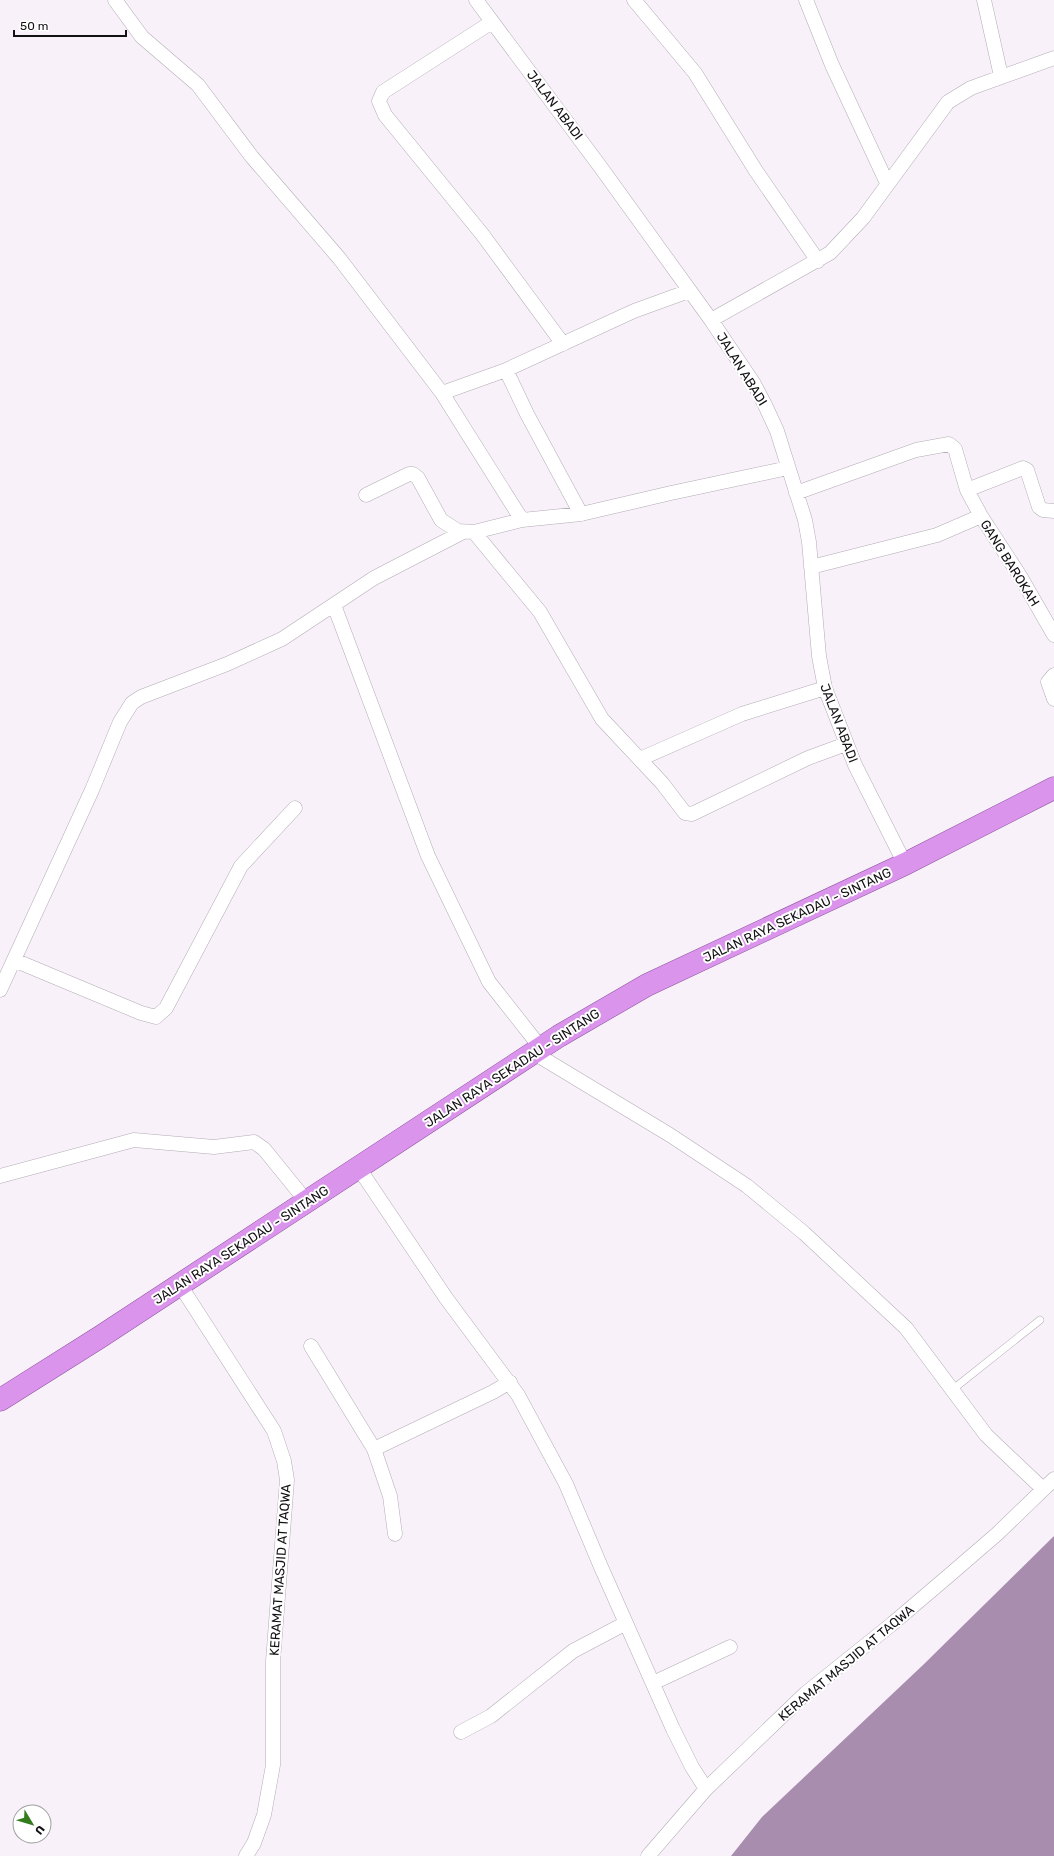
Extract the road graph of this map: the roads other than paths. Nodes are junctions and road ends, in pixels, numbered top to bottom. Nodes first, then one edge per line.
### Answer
1 (115, 0) edge
2 (476, 0) edge
3 (634, 0) edge
4 (806, 0) edge
5 (984, 0) edge
6 (492, 22) junction
7 (1054, 58) edge
8 (1001, 76) junction
9 (887, 184) junction
10 (818, 261) junction
11 (689, 290) junction
12 (711, 320) junction
13 (563, 344) junction
14 (506, 370) junction
15 (442, 393) junction
16 (788, 468) junction
17 (966, 490) junction
18 (796, 493) junction
19 (366, 495) dead end
20 (1054, 511) edge
21 (581, 514) junction
22 (981, 516) junction
23 (522, 520) junction
24 (468, 532) junction
25 (811, 567) junction
26 (334, 605) junction
27 (1054, 635) edge
28 (1054, 675) edge
29 (825, 688) junction
30 (1054, 699) edge
31 (846, 744) junction
32 (640, 759) junction
33 (1054, 788) edge
34 (296, 808) dead end
35 (905, 864) junction
36 (14, 960) junction
37 (0, 990) edge
38 (537, 1050) junction
39 (358, 1167) junction
40 (0, 1176) edge
41 (307, 1202) junction
42 (180, 1285) junction
43 (1040, 1320) dead end
44 (311, 1346) dead end
45 (510, 1382) junction
46 (952, 1390) junction
47 (0, 1400) edge
48 (374, 1449) junction
49 (1054, 1479) edge
50 (1043, 1489) junction
51 (395, 1534) dead end
52 (626, 1623) junction
53 (730, 1647) dead end
54 (653, 1683) junction
55 (461, 1732) dead end
56 (706, 1789) junction
57 (246, 1856) edge
58 (648, 1856) edge

1 - 15 street
2 - 6 street, JALAN ABADI
3 - 10 street
4 - 9 street
5 - 8 street
6 - 11 street, JALAN ABADI
6 - 13 street
7 - 8 street
8 - 9 street
9 - 10 street
10 - 12 street
11 - 12 street, JALAN ABADI
11 - 13 street
12 - 16 street, JALAN ABADI
13 - 14 street
14 - 15 street
14 - 21 street
15 - 23 street
16 - 18 street, JALAN ABADI
16 - 21 street
17 - 18 street, GANG BAROKAH
17 - 20 street
17 - 22 street, GANG BAROKAH
18 - 25 street, JALAN ABADI
19 - 24 street
21 - 23 street
22 - 25 street
22 - 27 street, GANG BAROKAH
23 - 24 street
24 - 26 street
24 - 32 street
25 - 29 street, JALAN ABADI
26 - 36 street
26 - 38 street
28 - 30 street
29 - 31 street, JALAN ABADI
29 - 32 street
31 - 32 street
31 - 35 street, JALAN ABADI
33 - 35 highway, JALAN RAYA SEKADAU - SINTANG
34 - 36 street
35 - 38 highway, JALAN RAYA SEKADAU - SINTANG
36 - 37 street
38 - 39 highway, JALAN RAYA SEKADAU - SINTANG
38 - 46 street
39 - 41 highway, JALAN RAYA SEKADAU - SINTANG
39 - 45 street
40 - 41 street
41 - 42 highway, JALAN RAYA SEKADAU - SINTANG
42 - 47 highway, JALAN RAYA SEKADAU - SINTANG
42 - 57 street, KERAMAT MASJID AT TAQWA
43 - 46 lane
44 - 48 street
45 - 48 street
45 - 52 street
46 - 50 street
48 - 51 street
49 - 50 street, KERAMAT MASJID AT TAQWA
50 - 56 street, KERAMAT MASJID AT TAQWA
52 - 54 street
52 - 55 street
53 - 54 street
54 - 56 street
56 - 58 street, KERAMAT MASJID AT TAQWA

